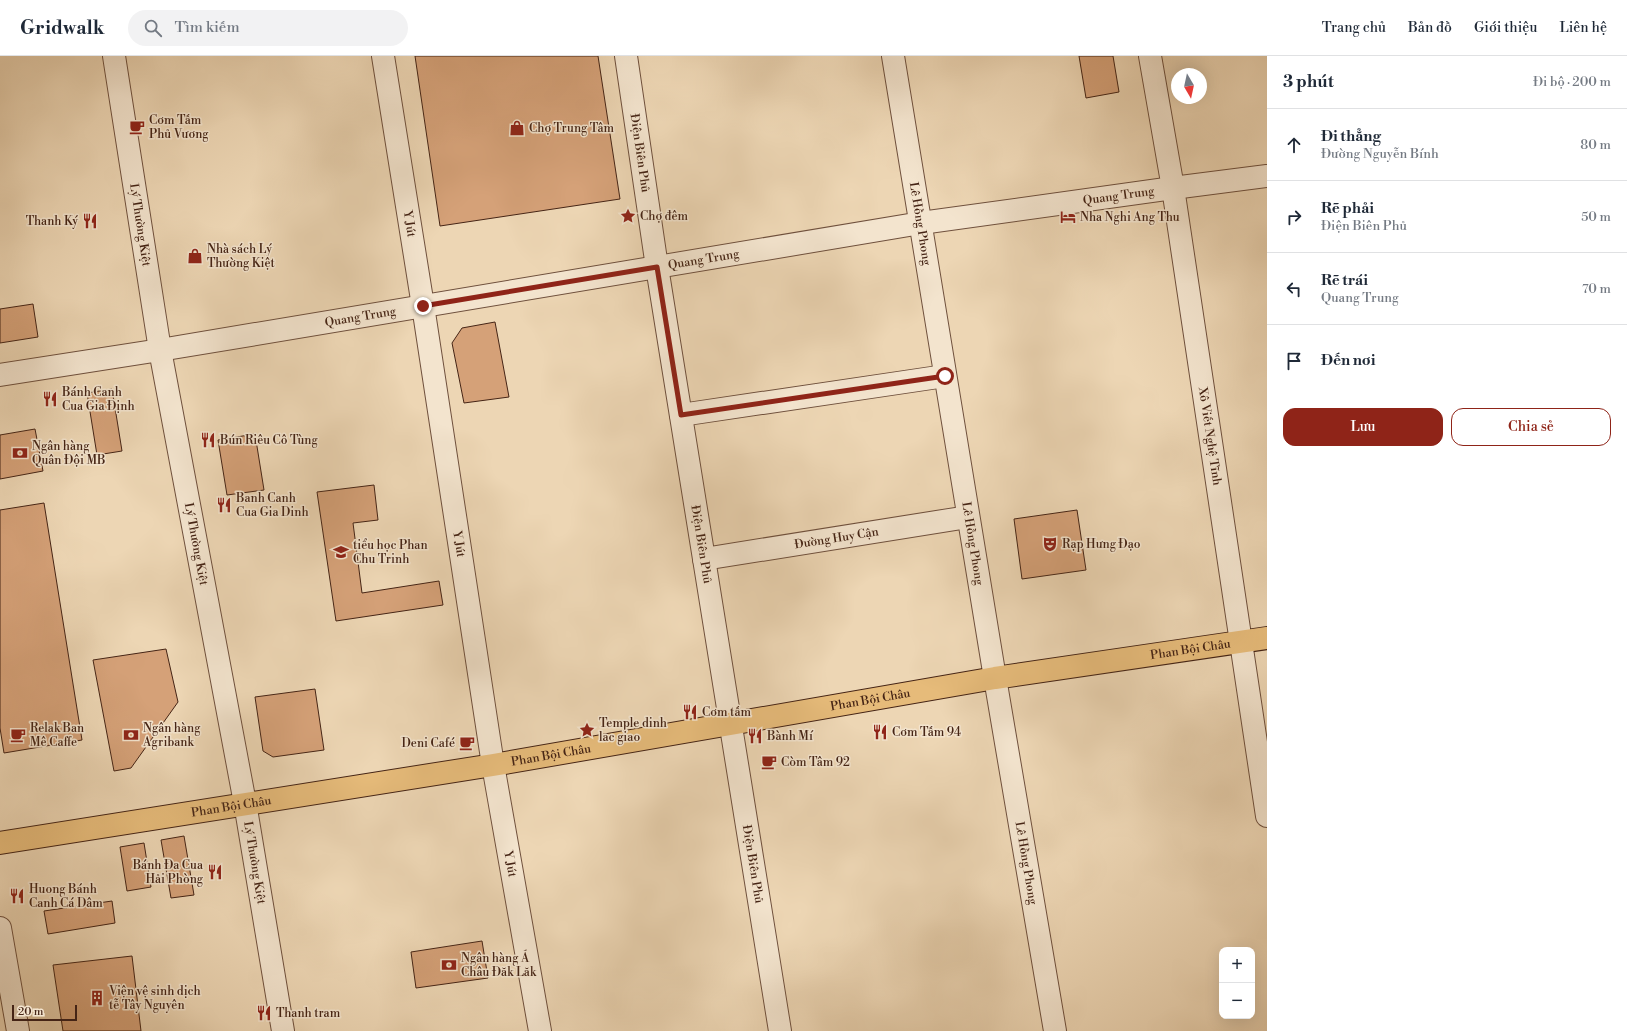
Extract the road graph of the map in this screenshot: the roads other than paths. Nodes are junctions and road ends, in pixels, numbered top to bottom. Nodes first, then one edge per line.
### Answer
1 (114, 56) edge
2 (382, 56) edge
3 (626, 56) edge
4 (893, 56) edge
5 (1150, 56) edge
6 (1267, 176) edge
7 (1173, 188) junction
8 (921, 223) junction
9 (657, 267) junction
10 (423, 306) junction
11 (160, 350) junction
12 (0, 375) edge
13 (945, 376) junction
14 (681, 415) junction
15 (968, 518) junction
16 (704, 559) junction
17 (1267, 638) edge
18 (1240, 641) junction
19 (995, 678) junction
20 (730, 724) junction
21 (493, 765) junction
22 (245, 803) junction
23 (1267, 816) edge
24 (0, 843) edge
25 (0, 928) edge
26 (18, 1031) edge
27 (283, 1031) edge
28 (540, 1031) edge
29 (780, 1031) edge
30 (1055, 1031) edge

1 - 11 street, Lý Thường Kiệt
2 - 10 street, Y Jút
3 - 9 street, Điện Biên Phủ
4 - 8 street, Lê Hồng Phong
5 - 7 street, Xô Viết Nghệ Tĩnh
6 - 7 street, Quang Trung
7 - 8 street, Quang Trung
7 - 18 street, Xô Viết Nghệ Tĩnh
8 - 9 street, Quang Trung
8 - 13 street, Lê Hồng Phong
9 - 10 street, Quang Trung
9 - 14 street, Điện Biên Phủ
10 - 11 street, Quang Trung
10 - 21 street, Y Jút
11 - 12 street, Quang Trung
11 - 22 street, Lý Thường Kiệt
13 - 14 street
13 - 15 street, Lê Hồng Phong
14 - 16 street, Điện Biên Phủ
15 - 16 street, Đường Huy Cận
15 - 19 street, Lê Hồng Phong
16 - 20 street, Điện Biên Phủ
17 - 18 main road, Phan Bội Châu
18 - 19 main road, Phan Bội Châu
18 - 23 street, Xô Viết Nghệ Tĩnh
19 - 20 main road, Phan Bội Châu
19 - 30 street, Lê Hồng Phong
20 - 21 main road, Phan Bội Châu
20 - 29 street, Điện Biên Phủ
21 - 22 main road, Phan Bội Châu
21 - 28 street, Y Jút
22 - 24 main road, Phan Bội Châu
22 - 27 street, Lý Thường Kiệt
25 - 26 street

